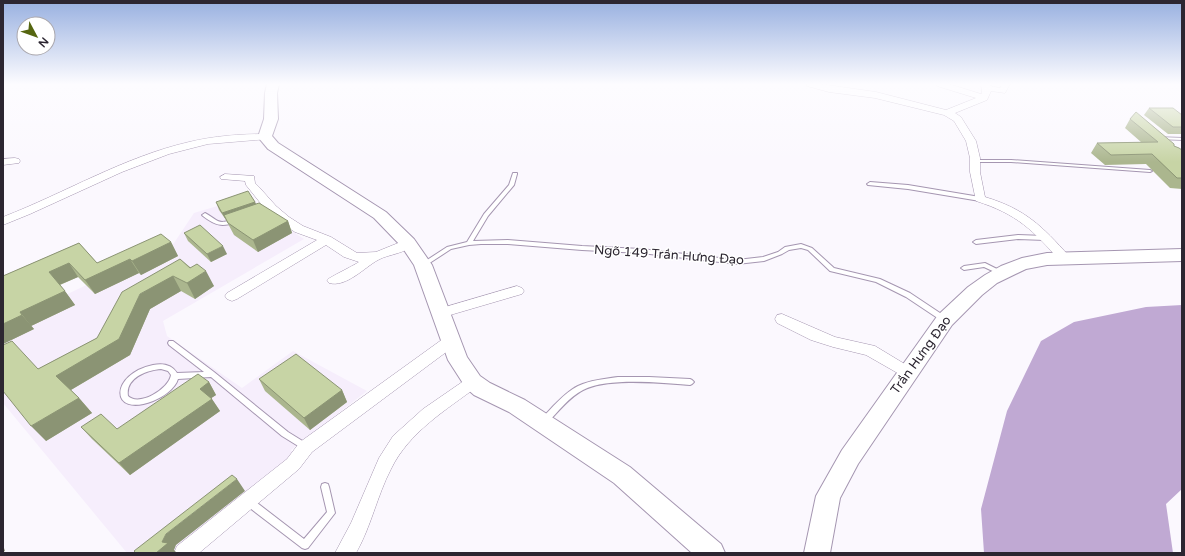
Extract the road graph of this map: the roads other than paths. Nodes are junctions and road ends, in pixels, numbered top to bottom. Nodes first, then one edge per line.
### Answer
1 (271, 110) edge
2 (934, 110) edge
3 (955, 110) edge
4 (947, 113) junction
5 (265, 137) junction
6 (1158, 138) edge
7 (1182, 139) edge
8 (14, 161) dead end
9 (976, 161) junction
10 (3, 162) edge
11 (1150, 171) dead end
12 (514, 174) dead end
13 (225, 177) dead end
14 (870, 184) dead end
15 (980, 200) junction
16 (205, 215) dead end
17 (242, 219) edge
18 (3, 221) edge
19 (1047, 238) junction
20 (326, 240) junction
21 (976, 242) dead end
22 (408, 243) junction
23 (470, 243) junction
24 (1182, 255) edge
25 (375, 256) junction
26 (1065, 259) junction
27 (423, 265) junction
28 (964, 268) dead end
29 (1001, 273) junction
30 (334, 280) dead end
31 (518, 291) dead end
32 (232, 296) dead end
33 (440, 313) junction
34 (782, 319) dead end
35 (945, 320) junction
36 (452, 340) junction
37 (171, 343) dead end
38 (908, 373) junction
39 (212, 374) junction
40 (175, 376) junction
41 (473, 382) junction
42 (690, 382) dead end
43 (543, 423) junction
44 (306, 447) junction
45 (325, 487) dead end
46 (248, 501) junction
47 (184, 553) edge
48 (345, 553) edge
49 (712, 553) edge
50 (817, 553) edge

1 - 5 street
2 - 4 street
3 - 4 street
4 - 9 street
5 - 18 street
5 - 22 street
6 - 7 lane
8 - 10 street
9 - 11 lane
9 - 15 street
12 - 23 lane
13 - 20 street
14 - 15 lane
15 - 19 street
16 - 17 lane
19 - 21 lane
19 - 26 street
20 - 25 street
20 - 32 street
22 - 25 street
22 - 27 street
23 - 27 lane, Ngõ 149 Trần Hưng Đạo
23 - 35 lane, Ngõ 149 Trần Hưng Đạo
24 - 26 street, Trần Hưng Đạo
25 - 30 street
26 - 29 street, Trần Hưng Đạo
27 - 33 street
28 - 29 lane
29 - 35 street, Trần Hưng Đạo
31 - 33 street
33 - 36 street
34 - 38 street
35 - 38 street, Trần Hưng Đạo
36 - 41 street
36 - 44 street
37 - 39 lane
38 - 50 street, Trần Hưng Đạo
39 - 40 lane
39 - 44 lane
40 - 40 lane
41 - 43 street
41 - 48 street
42 - 43 lane
43 - 49 street
44 - 46 street
45 - 46 lane
46 - 47 street

